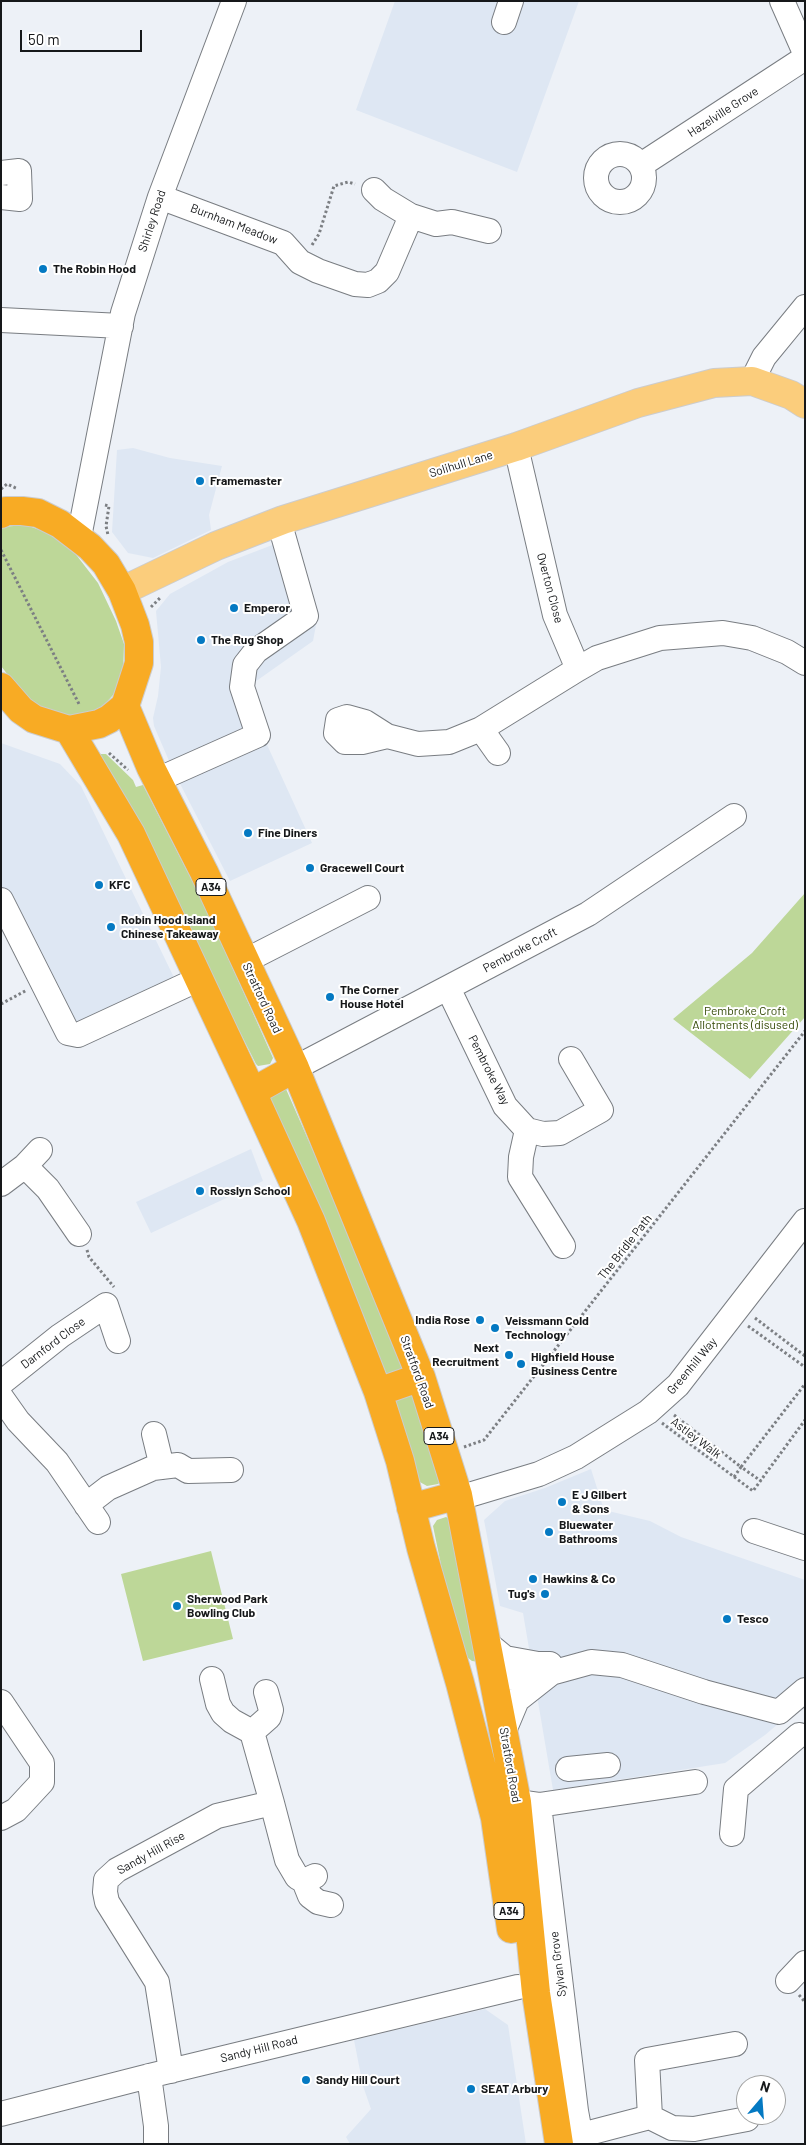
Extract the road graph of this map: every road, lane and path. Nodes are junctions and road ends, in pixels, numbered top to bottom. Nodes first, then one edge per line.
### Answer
1 (234, 1) edge
2 (782, 1) edge
3 (805, 53) edge
4 (805, 58) edge
5 (641, 165) dead end
6 (1, 173) edge
7 (374, 190) joint
8 (1, 197) edge
9 (160, 197) junction
10 (411, 216) junction
11 (489, 231) dead end
12 (300, 262) junction
13 (805, 307) edge
14 (1, 320) edge
15 (121, 326) junction
16 (752, 381) junction
17 (805, 404) edge
18 (516, 447) junction
19 (25, 491) dead end
20 (86, 500) junction
21 (2, 505) edge
22 (278, 521) junction
23 (79, 537) junction
24 (109, 542) dead end
25 (1, 550) edge
26 (122, 591) junction
27 (162, 596) dead end
28 (151, 608) dead end
29 (805, 663) edge
30 (578, 669) junction
31 (4, 696) edge
32 (125, 706) junction
33 (80, 728) junction
34 (481, 729) junction
35 (387, 736) dead end
36 (498, 753) dead end
37 (157, 780) junction
38 (734, 816) dead end
39 (368, 898) dead end
40 (1, 900) edge
41 (244, 960) junction
42 (199, 979) junction
43 (448, 988) junction
44 (28, 989) dead end
45 (1, 1004) edge
46 (805, 1031) edge
47 (571, 1059) dead end
48 (295, 1068) junction
49 (252, 1092) junction
50 (527, 1130) junction
51 (1, 1184) edge
52 (805, 1221) edge
53 (79, 1234) joint
54 (563, 1246) dead end
55 (113, 1300) junction
56 (737, 1311) junction
57 (118, 1340) dead end
58 (805, 1356) edge
59 (805, 1367) edge
60 (420, 1377) junction
61 (1, 1383) edge
62 (805, 1384) edge
63 (378, 1392) junction
64 (1, 1397) edge
65 (653, 1408) junction
66 (805, 1420) edge
67 (154, 1434) dead end
68 (445, 1455) junction
69 (170, 1466) junction
70 (740, 1467) junction
71 (231, 1470) dead end
72 (734, 1477) junction
73 (760, 1481) junction
74 (458, 1495) junction
75 (412, 1508) junction
76 (754, 1531) dead end
77 (805, 1548) edge
78 (488, 1644) junction
79 (591, 1662) junction
80 (551, 1673) junction
81 (212, 1679) dead end
82 (478, 1679) junction
83 (805, 1690) edge
84 (266, 1692) dead end
85 (1, 1702) edge
86 (504, 1731) junction
87 (253, 1736) junction
88 (803, 1736) edge
89 (608, 1765) dead end
90 (568, 1769) dead end
91 (695, 1782) dead end
92 (272, 1803) junction
93 (528, 1803) junction
94 (1, 1818) edge
95 (732, 1834) dead end
96 (331, 1905) dead end
97 (805, 1962) edge
98 (788, 1981) dead end
99 (518, 1987) junction
100 (734, 2044) dead end
101 (160, 2073) junction
102 (1, 2114) edge
103 (650, 2117) junction
104 (736, 2121) edge
105 (574, 2141) edge
106 (156, 2144) edge
107 (540, 2144) edge

1 - 9 street, Shirley Road
2 - 3 street
4 - 5 street, Hazelville Grove
6 - 8 street
7 - 10 street
7 - 12 path
9 - 12 street, Burnham Meadow
9 - 15 street, Shirley Road
10 - 11 street
10 - 12 street, Burnham Meadow
13 - 16 street
14 - 15 street
15 - 20 street, Shirley Road
16 - 17 main road, Solihull Lane
16 - 18 main road, Solihull Lane
18 - 22 main road, Solihull Lane
18 - 30 street, Overton Close
19 - 21 path
20 - 23 street, Shirley Road
20 - 24 path
21 - 23 highway
22 - 26 main road, Solihull Lane
22 - 37 street
23 - 26 highway
25 - 33 path
26 - 32 highway
27 - 28 path
29 - 30 street
30 - 34 street
31 - 33 highway
32 - 33 highway
32 - 37 highway, Stratford Road / A34
33 - 42 highway, Stratford Road / A34
34 - 35 street
34 - 36 street
37 - 41 highway, Stratford Road / A34
38 - 43 street, Pembroke Croft
39 - 41 street
40 - 42 street
41 - 48 highway, Stratford Road / A34
42 - 49 highway, Stratford Road / A34
43 - 48 street, Pembroke Croft
43 - 50 street, Pembroke Way
44 - 45 path
46 - 68 path, The Bridle Path
47 - 50 street
48 - 49 highway
48 - 60 highway, Stratford Road / A34
49 - 63 highway, Stratford Road / A34
50 - 54 street
51 - 53 street
52 - 56 street, Greenhill Way
53 - 55 path
55 - 57 street
55 - 61 street, Darnford Close
56 - 58 path
56 - 59 path
56 - 65 street, Greenhill Way
60 - 63 highway
60 - 68 highway, Stratford Road / A34
62 - 70 path
63 - 75 highway, Stratford Road / A34
64 - 69 street
65 - 70 path, Astley Walk
65 - 72 path, Astley Walk
65 - 74 street, Greenhill Way
66 - 73 path
67 - 69 street
68 - 74 highway, Stratford Road / A34
69 - 71 street
70 - 72 path
70 - 73 path, Astley Walk
72 - 73 path, Astley Walk
74 - 75 highway
74 - 78 highway, Stratford Road / A34
75 - 82 highway, Stratford Road / A34
76 - 77 street
78 - 79 street
78 - 82 highway, Stratford Road / A34
79 - 80 street
79 - 83 street
80 - 82 street
80 - 86 street
81 - 87 street
82 - 86 highway, Stratford Road / A34
82 - 99 highway, A34
84 - 87 street
85 - 94 street
86 - 93 highway, Stratford Road / A34
87 - 92 street
88 - 95 street
89 - 90 street
91 - 93 street
92 - 96 street
92 - 101 street, Sandy Hill Rise
93 - 105 highway, Stratford Road / A34
97 - 98 street
99 - 101 street, Sandy Hill Road
99 - 107 highway, A34
100 - 103 street
101 - 102 street, Sandy Hill Road
101 - 106 street
103 - 104 street
103 - 105 street

